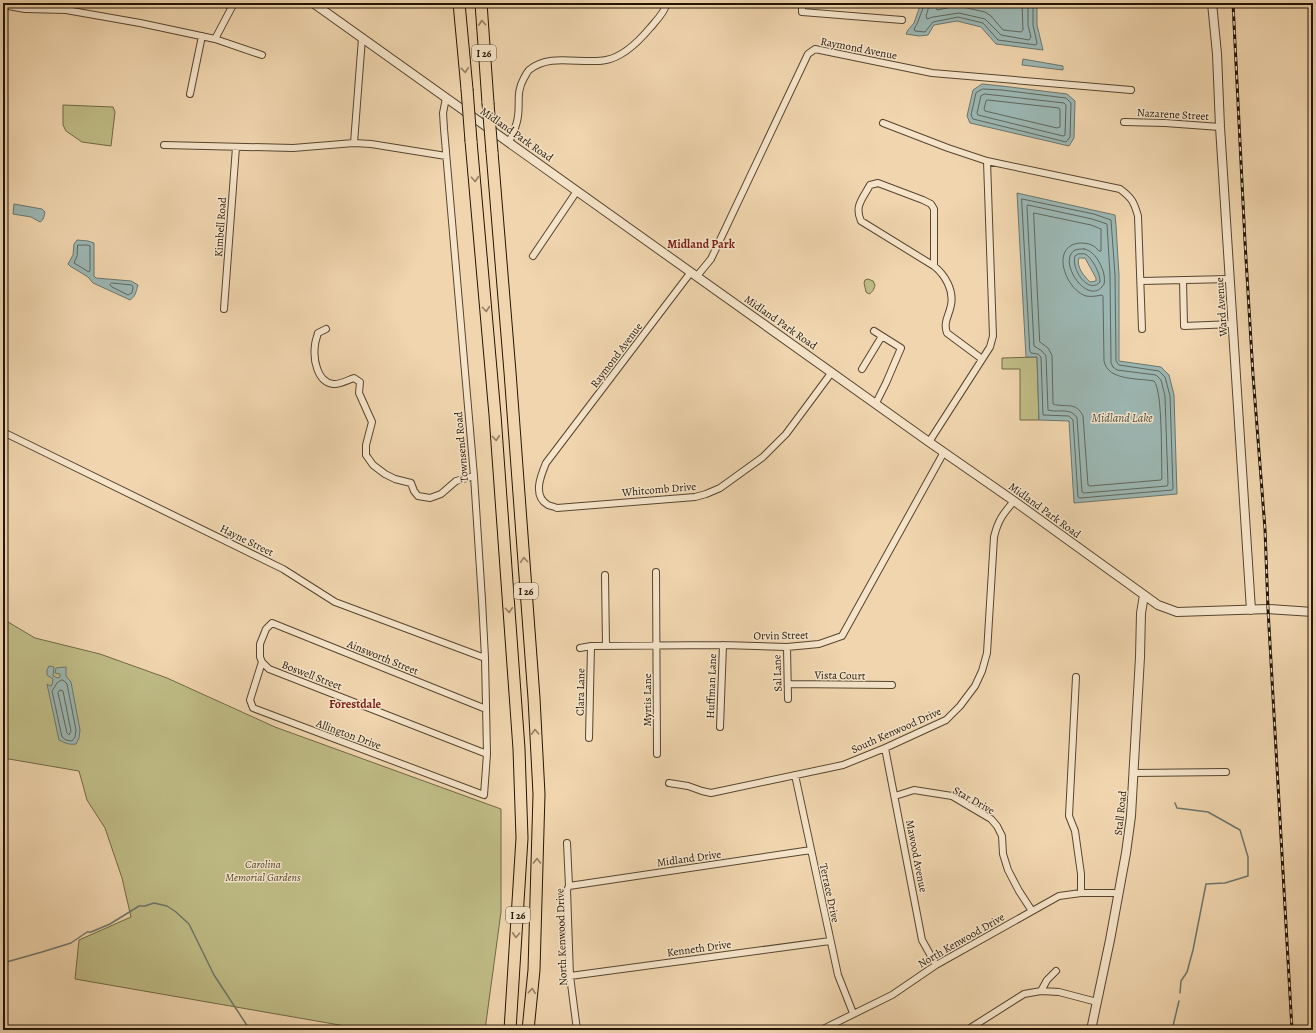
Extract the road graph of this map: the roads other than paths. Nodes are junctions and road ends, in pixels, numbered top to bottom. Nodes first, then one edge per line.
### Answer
1 (234, 3) edge
2 (313, 3) edge
3 (459, 3) edge
4 (481, 3) edge
5 (667, 3) edge
6 (802, 3) edge
7 (1212, 3) edge
8 (3, 5) edge
9 (902, 20) dead end
10 (202, 36) junction
11 (215, 38) junction
12 (362, 38) junction
13 (262, 55) dead end
14 (1131, 90) dead end
15 (190, 94) dead end
16 (446, 98) junction
17 (1124, 122) dead end
18 (883, 123) dead end
19 (1220, 127) junction
20 (509, 142) junction
21 (354, 143) junction
22 (164, 145) dead end
23 (236, 147) junction
24 (446, 156) junction
25 (987, 161) junction
26 (577, 190) junction
27 (533, 256) dead end
28 (934, 266) junction
29 (694, 274) junction
30 (1230, 279) junction
31 (1183, 280) junction
32 (1141, 281) junction
33 (224, 308) dead end
34 (1233, 324) junction
35 (326, 329) dead end
36 (1142, 329) dead end
37 (874, 331) dead end
38 (882, 336) junction
39 (982, 359) junction
40 (862, 369) dead end
41 (832, 372) junction
42 (876, 404) junction
43 (3, 432) edge
44 (929, 442) junction
45 (556, 449) joint
46 (944, 452) junction
47 (474, 476) junction
48 (1014, 501) junction
49 (656, 572) dead end
50 (605, 575) dead end
51 (1144, 595) junction
52 (1251, 610) junction
53 (1313, 612) edge
54 (723, 645) junction
55 (591, 646) junction
56 (606, 646) junction
57 (657, 646) junction
58 (786, 647) junction
59 (580, 648) dead end
60 (485, 658) junction
61 (262, 662) junction
62 (1076, 678) dead end
63 (788, 684) junction
64 (892, 685) dead end
65 (788, 699) dead end
66 (486, 709) junction
67 (720, 727) dead end
68 (589, 738) dead end
69 (885, 748) junction
70 (487, 754) junction
71 (658, 754) dead end
72 (1226, 772) dead end
73 (1134, 773) junction
74 (795, 775) junction
75 (669, 783) dead end
76 (484, 795) joint
77 (895, 796) junction
78 (567, 843) dead end
79 (811, 850) junction
80 (569, 886) junction
81 (1081, 893) junction
82 (1119, 893) junction
83 (1032, 911) junction
84 (830, 941) junction
85 (936, 965) junction
86 (1056, 971) dead end
87 (514, 976) junction
88 (570, 976) junction
89 (1041, 991) junction
90 (1097, 1002) junction
91 (853, 1013) junction
92 (975, 1025) junction
93 (503, 1030) edge
94 (510, 1030) edge
95 (528, 1030) edge
96 (577, 1030) edge
97 (821, 1030) edge
98 (967, 1030) edge
99 (979, 1030) edge
100 (1092, 1030) edge

1 - 11 street
2 - 12 street, Midland Park Road
3 -> 87 highway, I 26, bridge
95 -> 4 highway, I 26, bridge
5 - 20 street
6 - 9 street
7 - 19 street, Ward Avenue
8 - 10 street
10 - 11 street
10 - 15 street
11 - 13 street
12 - 16 street, Midland Park Road
12 - 21 street
14 - 29 street, Raymond Avenue
16 - 20 street, Midland Park Road
16 - 24 street, Townsend Road
17 - 19 street, Nazarene Street
18 - 25 street
19 - 30 street, Ward Avenue
20 - 26 street, Midland Park Road
21 - 23 street
21 - 24 street
22 - 23 street
23 - 33 street, Kimbell Road
24 - 47 street, Townsend Road
25 - 32 street
25 - 39 street
26 - 27 street
26 - 29 street, Midland Park Road
28 - 28 street
28 - 39 street
29 - 41 street, Midland Park Road
29 - 45 street, Raymond Avenue
30 - 31 street
30 - 34 street, Ward Avenue
31 - 32 street
31 - 34 street
32 - 36 street
34 - 52 street, Ward Avenue
35 - 47 street
37 - 38 street
38 - 40 street
38 - 42 street
39 - 44 street
41 - 42 street, Midland Park Road
41 - 45 street, Whitcomb Drive
42 - 44 street, Midland Park Road
43 - 60 street, Hayne Street
44 - 46 street, Midland Park Road
46 - 48 street, Midland Park Road
46 - 58 street, Orvin Street
47 - 60 street, Townsend Road
48 - 51 street, Midland Park Road
48 - 69 street, South Kenwood Drive
49 - 57 street, Myrtis Lane
50 - 56 street
51 - 52 street, Midland Park Road
51 - 73 street, Stall Road
52 - 53 street, Midland Park Road
54 - 57 street, Orvin Street
54 - 58 street, Orvin Street
54 - 67 street, Huffman Lane
55 - 56 street, Orvin Street
55 - 59 street, Orvin Street
55 - 68 street, Clara Lane
56 - 57 street, Orvin Street
57 - 71 street, Myrtis Lane
58 - 63 street, Sal Lane
60 - 66 street, Townsend Road
61 - 66 street, Ainsworth Street
61 - 70 street, Boswell Street
61 - 76 street, Allington Drive
62 - 81 street
63 - 64 street, Vista Court
63 - 65 street, Sal Lane
66 - 70 street, Townsend Road
69 - 74 street, South Kenwood Drive
69 - 77 street, Mawood Avenue
70 - 76 street, Townsend Road
72 - 73 street
73 - 82 street, Stall Road
74 - 75 street, South Kenwood Drive
74 - 79 street, Terrace Drive
77 - 83 street, Star Drive
77 - 85 street, Mawood Avenue
78 - 80 street, North Kenwood Drive
79 - 80 street, Midland Drive
79 - 84 street, Terrace Drive
80 - 88 street, North Kenwood Drive
81 - 82 street, North Kenwood Drive
81 - 83 street, North Kenwood Drive
82 - 90 street, Stall Road
83 - 85 street, North Kenwood Drive
84 - 88 street, Kenneth Drive
84 - 91 street, Terrace Drive
85 - 91 street, North Kenwood Drive
86 - 89 street
87 - 93 highway
87 - 94 highway, I 26
88 - 96 street, North Kenwood Drive
89 - 90 street
89 - 92 street
90 - 100 street, Stall Road
91 - 97 street, North Kenwood Drive
92 - 98 street
92 - 99 street

